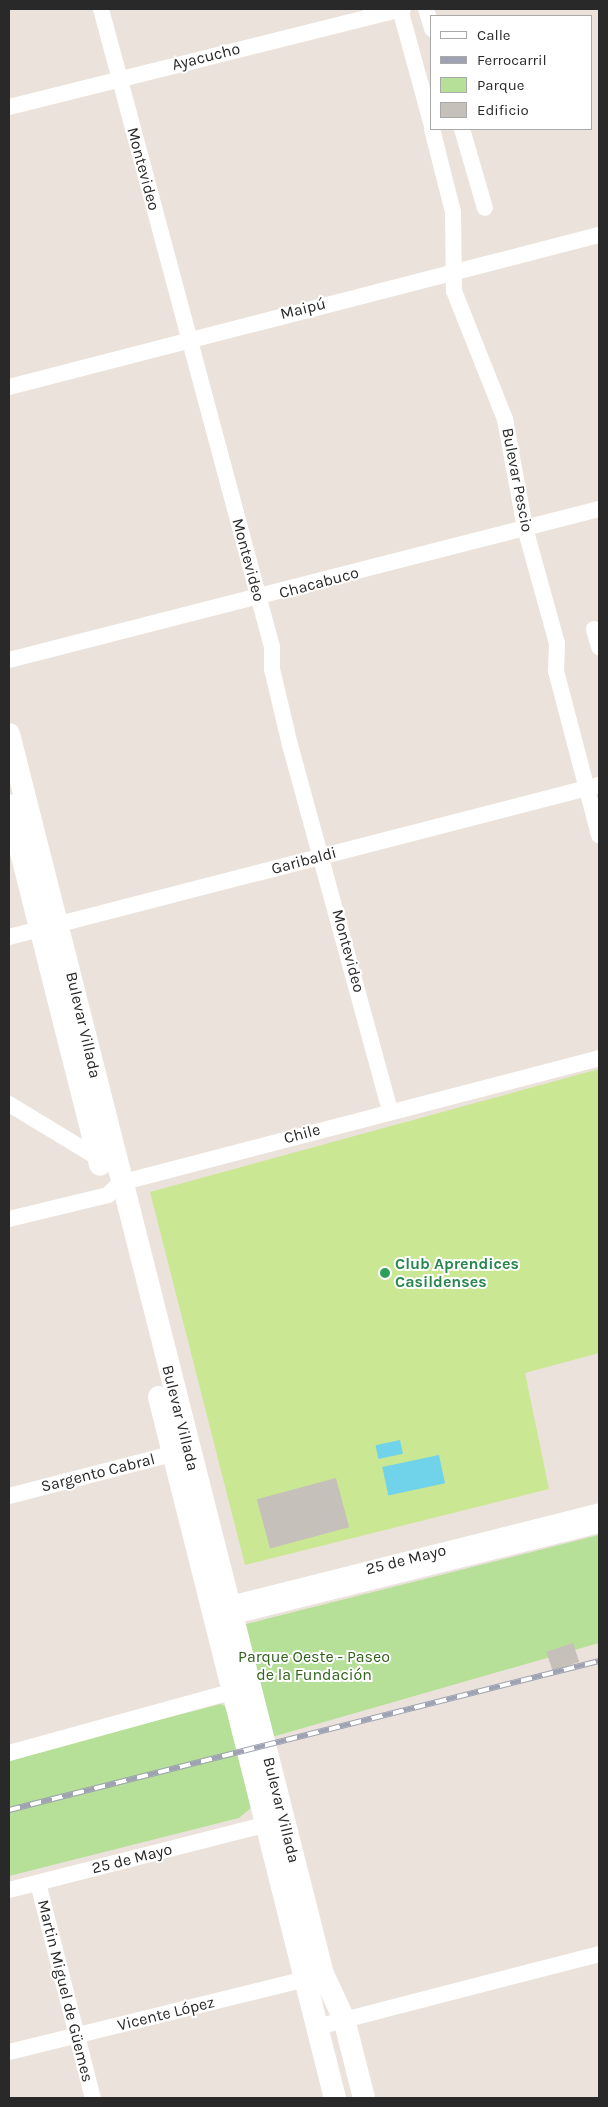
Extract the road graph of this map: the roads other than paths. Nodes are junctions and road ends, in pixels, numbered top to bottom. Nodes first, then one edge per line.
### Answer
1 (101, 9) edge
2 (402, 9) edge
3 (426, 9) edge
4 (430, 22) edge
5 (119, 78) junction
6 (9, 107) edge
7 (430, 119) edge
8 (433, 130) edge
9 (462, 130) edge
10 (485, 208) dead end
11 (599, 235) edge
12 (452, 271) junction
13 (188, 339) junction
14 (9, 387) edge
15 (599, 509) edge
16 (525, 528) junction
17 (258, 599) junction
18 (594, 629) dead end
19 (599, 647) edge
20 (9, 660) edge
21 (9, 734) edge
22 (593, 787) edge
23 (9, 805) edge
24 (599, 835) edge
25 (323, 856) junction
26 (50, 927) junction
27 (9, 937) edge
28 (599, 1058) edge
29 (9, 1104) edge
30 (390, 1111) junction
31 (110, 1176) junction
32 (9, 1219) edge
33 (180, 1452) junction
34 (9, 1496) edge
35 (599, 1511) edge
36 (599, 1525) edge
37 (221, 1613) junction
38 (241, 1689) junction
39 (9, 1751) edge
40 (274, 1822) junction
41 (38, 1883) junction
42 (9, 1890) edge
43 (599, 1954) edge
44 (314, 1977) junction
45 (344, 2019) junction
46 (317, 2027) junction
47 (77, 2036) junction
48 (9, 2052) edge
49 (93, 2098) edge
50 (335, 2098) edge
51 (364, 2098) edge

1 - 5 street, Montevideo
2 - 5 street, Ayacucho
2 - 7 street, Bulevar Pescio
3 - 4 street
5 - 6 street, Ayacucho
5 - 13 street, Montevideo
8 - 12 street, Bulevar Pescio
9 - 10 street
11 - 12 street, Maipú
12 - 13 street, Maipú
12 - 16 street, Bulevar Pescio
13 - 14 street, Maipú
13 - 17 street, Montevideo
15 - 16 street, Chacabuco
16 - 17 street, Chacabuco
16 - 22 street, Bulevar Pescio
17 - 20 street, Chacabuco
17 - 25 street, Montevideo
18 - 19 street
21 - 26 main road, Bulevar Villada
22 - 24 street, Bulevar Pescio
22 - 25 street, Garibaldi
23 - 26 main road, Bulevar Villada
25 - 26 street, Garibaldi
25 - 30 street, Montevideo
26 - 27 street, Garibaldi
26 - 31 main road, Bulevar Villada
28 - 30 street, Chile
29 - 31 street
30 - 31 street, Chile
31 - 32 street, Chile
31 - 33 main road, Bulevar Villada
33 - 34 street, Sargento Cabral
33 - 37 main road, Bulevar Villada
35 - 37 street, 25 de Mayo
36 - 37 street, 25 de Mayo
37 - 38 main road, Bulevar Villada
38 - 39 street
38 - 40 main road, Bulevar Villada
40 - 41 street, 25 de Mayo
40 - 44 main road, Bulevar Villada
41 - 42 street, 25 de Mayo
41 - 47 street, Martin Miguel de Güemes
43 - 45 street
44 - 45 main road, Bulevar Villada
44 - 46 main road, Bulevar Villada
44 - 47 street, Vicente López
45 - 46 street
45 - 51 main road, Bulevar Villada
46 - 50 main road, Bulevar Villada
47 - 48 street, Vicente López
47 - 49 street, Martin Miguel de Güemes

